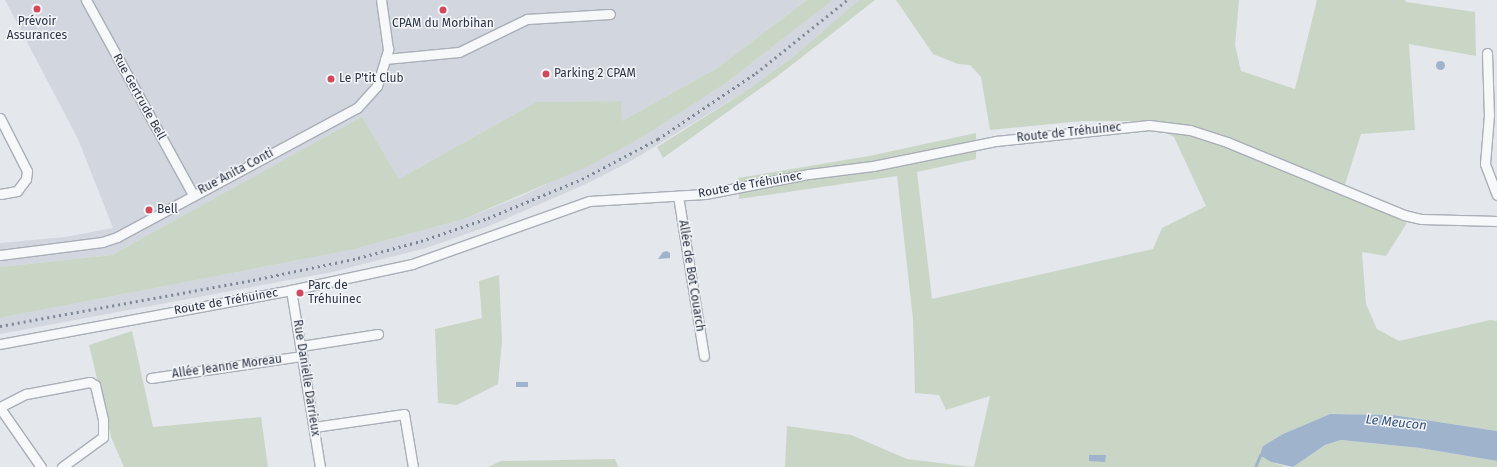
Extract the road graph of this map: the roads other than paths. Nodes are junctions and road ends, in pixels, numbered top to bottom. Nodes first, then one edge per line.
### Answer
1 (86, 0) edge
2 (381, 0) edge
3 (610, 14) dead end
4 (1487, 53) dead end
5 (386, 59) junction
6 (0, 118) edge
7 (0, 194) edge
8 (193, 195) junction
9 (1497, 195) edge
10 (678, 196) junction
11 (1497, 221) edge
12 (0, 254) edge
13 (291, 290) junction
14 (378, 334) dead end
15 (0, 344) edge
16 (301, 346) junction
17 (302, 356) junction
18 (704, 356) dead end
19 (151, 378) dead end
20 (0, 407) edge
21 (314, 427) junction
22 (41, 467) edge
23 (62, 467) edge
24 (320, 467) edge
25 (413, 467) edge

1 - 8 street, Rue Gertrude Bell
2 - 5 street, Rue Anita Conti
3 - 5 street
4 - 9 street
5 - 8 street, Rue Anita Conti
6 - 7 street
8 - 12 street, Rue Anita Conti
10 - 11 street, Route de Tréhuinec
10 - 13 street, Route de Tréhuinec
10 - 18 street, Allée de Bot Couarch
13 - 15 street, Route de Tréhuinec
13 - 16 street, Rue Danielle Darrieux
14 - 16 street
16 - 17 street, Rue Danielle Darrieux
17 - 19 street, Allée Jeanne Moreau
17 - 21 street, Rue Danielle Darrieux
20 - 22 street
20 - 23 street
21 - 24 street, Rue Danielle Darrieux
21 - 25 street

